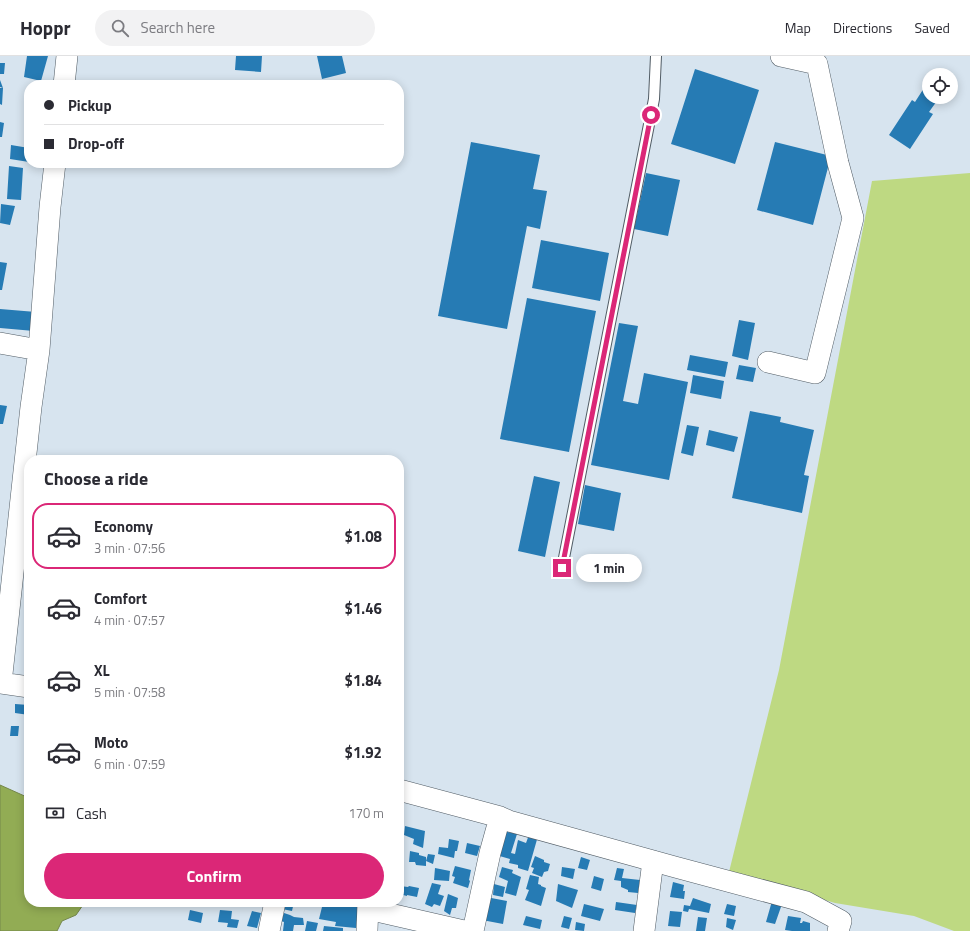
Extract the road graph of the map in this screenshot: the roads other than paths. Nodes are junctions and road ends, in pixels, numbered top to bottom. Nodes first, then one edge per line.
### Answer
1 (67, 56) edge
2 (656, 56) edge
3 (781, 56) edge
4 (65, 80) edge
5 (54, 168) edge
6 (0, 343) edge
7 (39, 350) junction
8 (768, 362) dead end
9 (26, 455) edge
10 (24, 471) edge
11 (562, 568) dead end
12 (1, 683) edge
13 (24, 687) edge
14 (404, 791) edge
15 (500, 816) junction
16 (653, 861) junction
17 (274, 907) edge
18 (368, 907) edge
19 (372, 907) edge
20 (269, 931) edge
21 (366, 931) edge
22 (464, 931) edge
23 (473, 931) edge
24 (644, 931) edge
25 (838, 931) edge

1 - 4 street
2 - 11 lane
3 - 8 street
5 - 7 street
6 - 7 street
7 - 9 street
10 - 12 street
12 - 13 street
14 - 15 street
15 - 16 street
15 - 23 street
16 - 24 street
16 - 25 street
17 - 20 street
18 - 21 street
19 - 22 street

